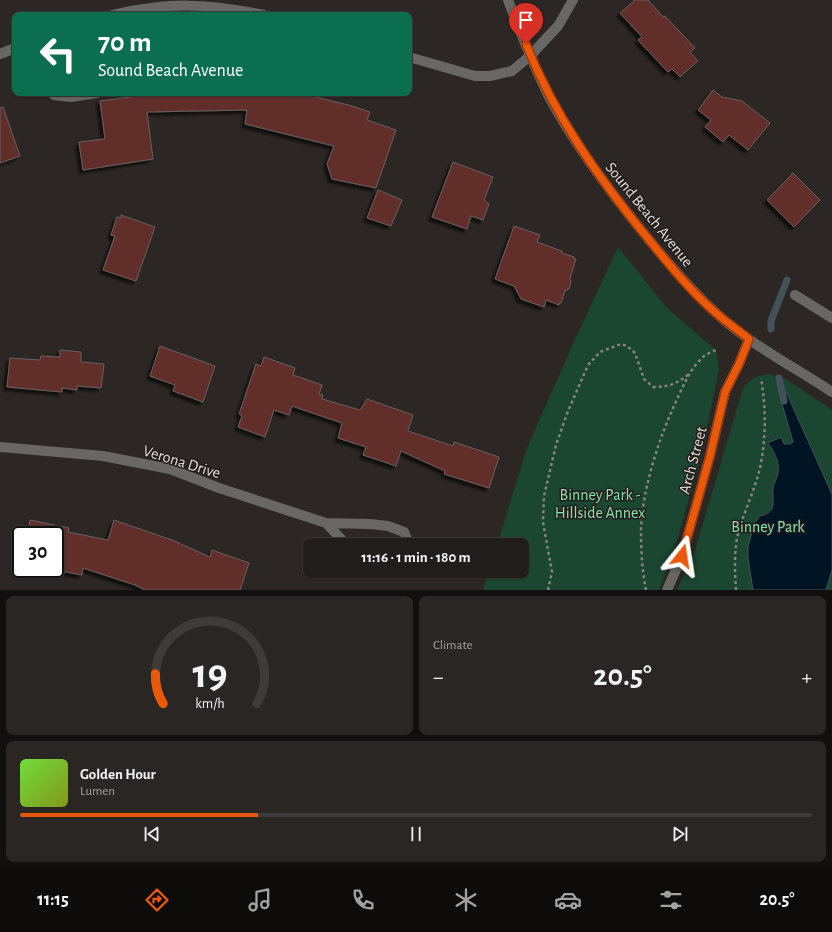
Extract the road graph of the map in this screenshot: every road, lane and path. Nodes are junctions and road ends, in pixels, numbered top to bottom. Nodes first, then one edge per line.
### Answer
1 (508, 0) edge
2 (573, 0) edge
3 (176, 2) edge
4 (146, 12) edge
5 (248, 12) edge
6 (12, 49) edge
7 (0, 54) edge
8 (530, 56) junction
9 (412, 58) edge
10 (62, 96) edge
11 (78, 96) edge
12 (795, 296) dead end
13 (832, 318) edge
14 (749, 339) junction
15 (716, 350) dead end
16 (689, 374) junction
17 (761, 378) dead end
18 (832, 392) edge
19 (0, 446) edge
20 (326, 523) junction
21 (340, 538) edge
22 (407, 538) edge
23 (548, 590) edge
24 (646, 590) edge
25 (667, 590) edge
26 (736, 590) edge

1 - 8 street, Sound Beach Avenue
2 - 8 street
3 - 4 street
3 - 5 street
6 - 7 street
8 - 9 street
8 - 14 street, Sound Beach Avenue
10 - 11 street
12 - 13 street
14 - 18 street, Sound Beach Avenue
14 - 25 street, Arch Street
15 - 16 path
16 - 23 path
16 - 24 path
17 - 26 path
19 - 20 street, Verona Drive
20 - 21 street, Verona Drive
20 - 22 street, Verona Drive

